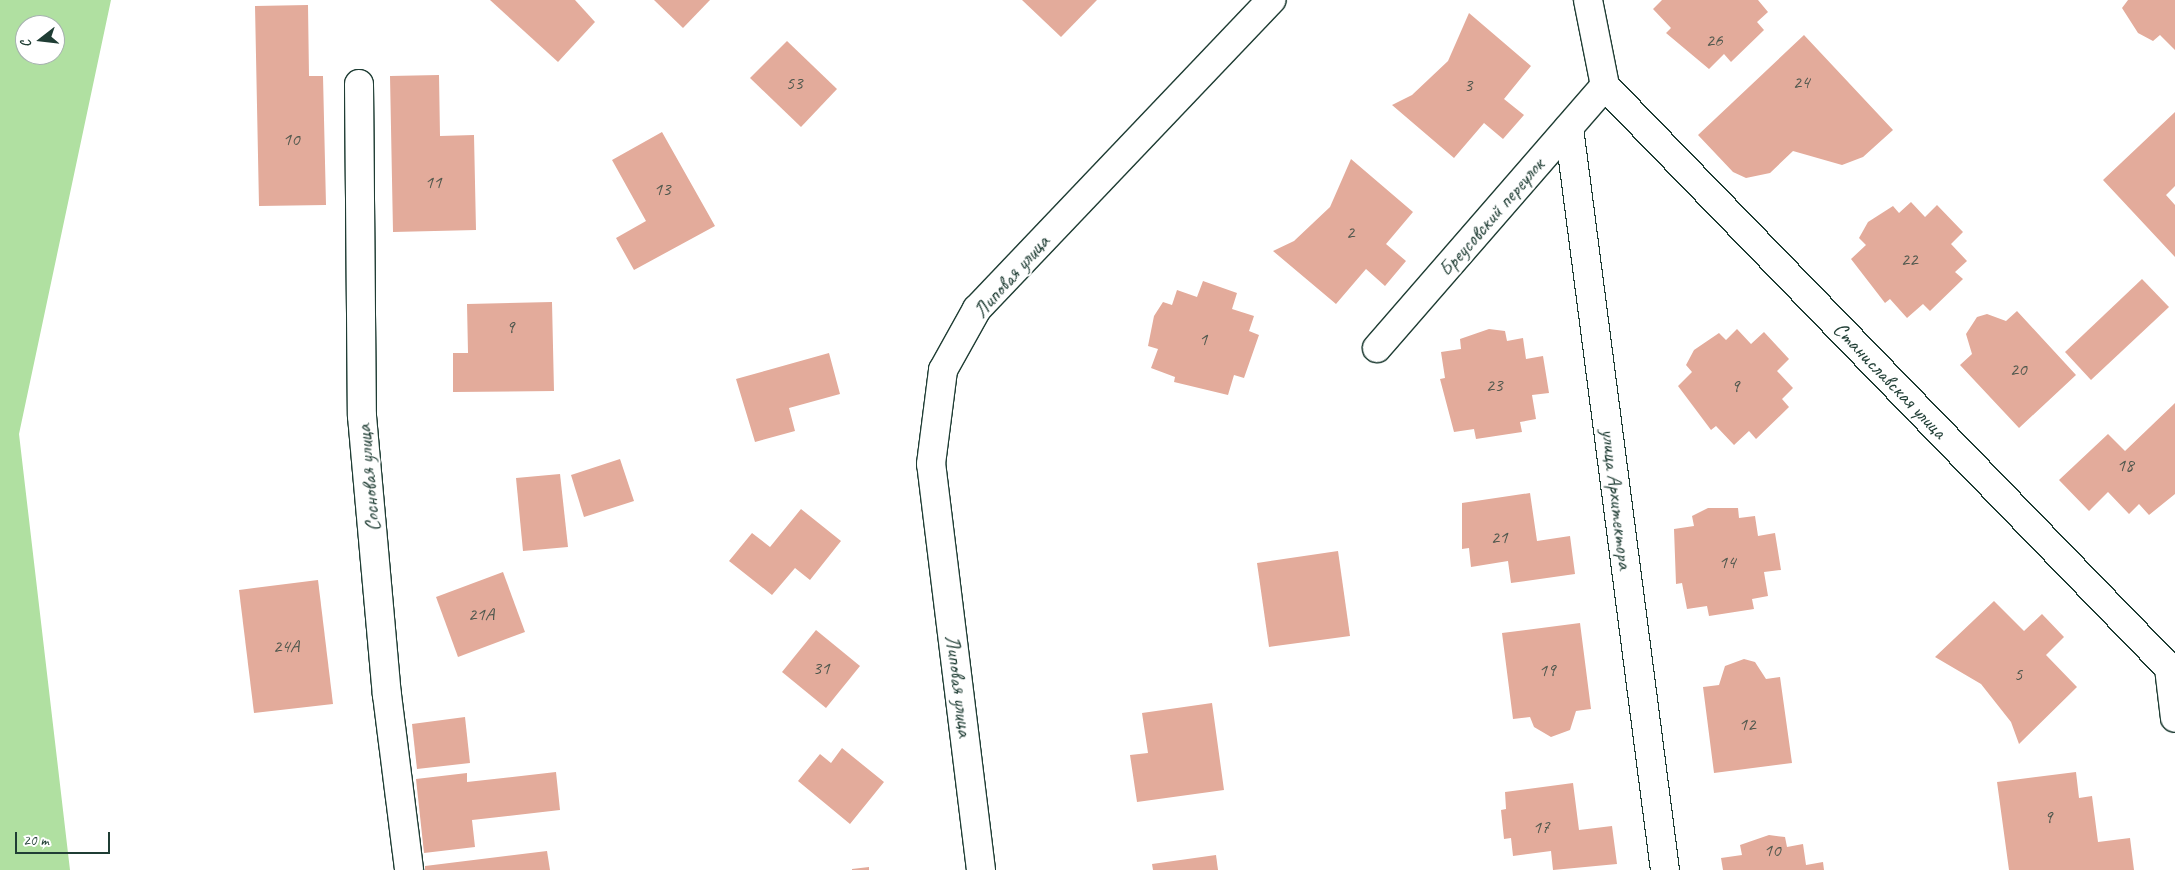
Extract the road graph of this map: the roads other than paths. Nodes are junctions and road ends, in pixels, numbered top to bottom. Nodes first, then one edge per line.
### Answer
1 (1271, 0) edge
2 (1588, 0) edge
3 (359, 84) dead end
4 (1605, 86) junction
5 (1569, 128) junction
6 (1377, 348) dead end
7 (2172, 671) edge
8 (2175, 718) edge
9 (409, 870) edge
10 (981, 870) edge
11 (1665, 870) edge

1 - 10 street, Липовая улица
2 - 4 street
3 - 9 street, Сосновая улица
4 - 5 street, Бреусовский переулок
4 - 7 street, Станиславская улица
5 - 6 street, Бреусовский переулок
5 - 11 street, улица Архитектора
7 - 8 street

